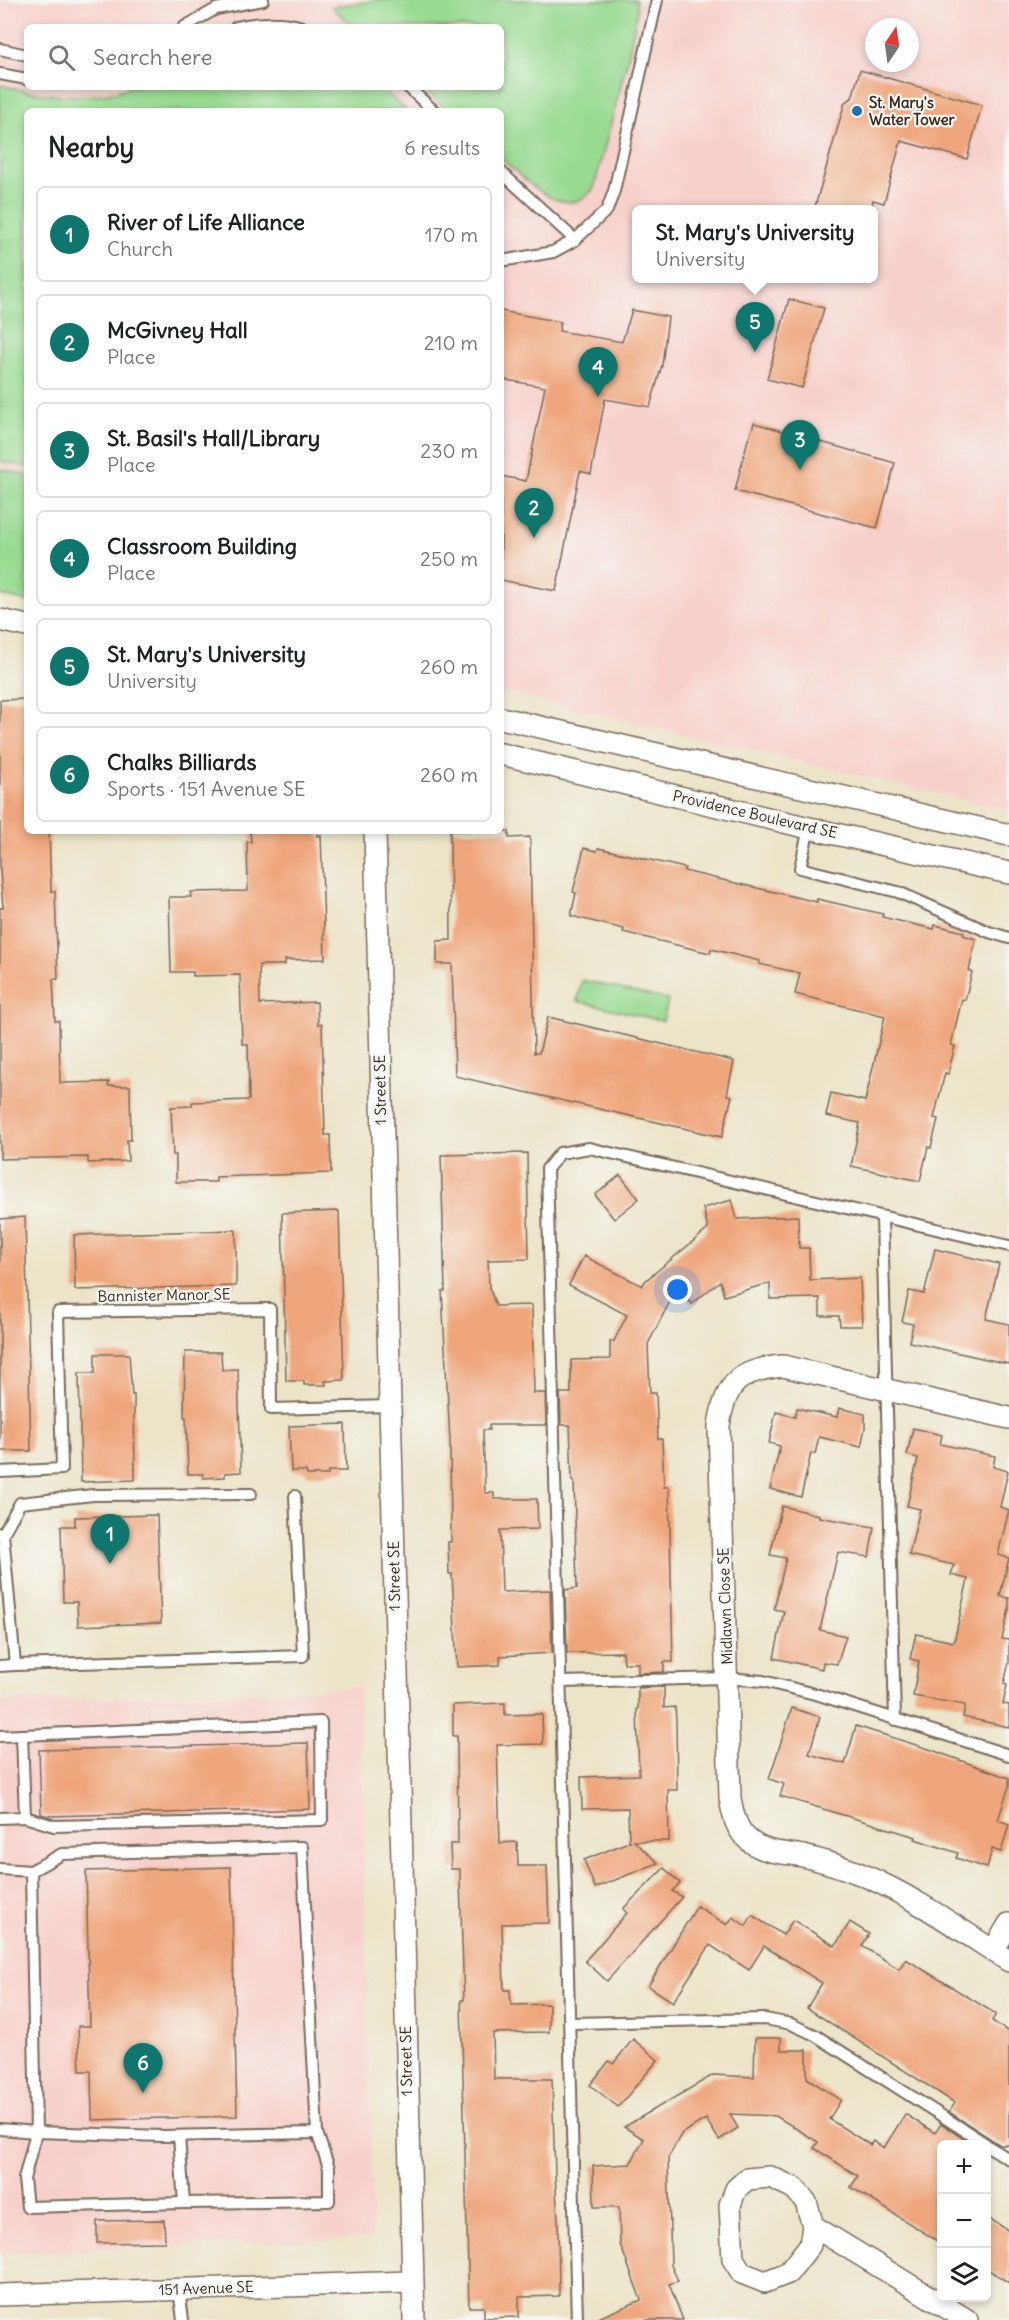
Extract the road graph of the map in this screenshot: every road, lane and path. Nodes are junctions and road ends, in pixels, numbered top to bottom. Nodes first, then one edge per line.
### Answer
1 (263, 0) edge
2 (657, 0) edge
3 (189, 24) edge
4 (252, 24) edge
5 (294, 24) edge
6 (0, 49) edge
7 (24, 54) edge
8 (0, 74) edge
9 (24, 78) edge
10 (411, 90) edge
11 (431, 108) edge
12 (504, 175) edge
13 (575, 240) junction
14 (504, 260) edge
15 (0, 620) edge
16 (24, 625) edge
17 (504, 719) edge
18 (504, 755) edge
19 (809, 828) junction
20 (375, 834) edge
21 (1009, 836) edge
22 (1009, 873) edge
23 (1009, 938) edge
24 (882, 1217) junction
25 (1009, 1246) edge
26 (886, 1390) junction
27 (390, 1406) junction
28 (1009, 1418) edge
29 (0, 1472) edge
30 (251, 1494) dead end
31 (295, 1496) dead end
32 (1, 1534) edge
33 (15, 1665) junction
34 (0, 1666) edge
35 (727, 1678) junction
36 (561, 1682) junction
37 (895, 1720) junction
38 (22, 1735) junction
39 (0, 1736) edge
40 (1009, 1755) edge
41 (25, 1817) junction
42 (0, 1818) edge
43 (0, 1869) edge
44 (31, 1871) junction
45 (1009, 1924) edge
46 (1001, 1956) edge
47 (570, 2023) junction
48 (0, 2129) edge
49 (36, 2132) junction
50 (317, 2133) junction
51 (179, 2136) junction
52 (978, 2140) edge
53 (991, 2148) edge
54 (1009, 2159) edge
55 (184, 2203) junction
56 (813, 2226) junction
57 (411, 2282) junction
58 (179, 2289) junction
59 (0, 2295) edge
60 (183, 2320) edge
61 (414, 2320) edge
62 (577, 2320) edge
63 (967, 2320) edge

1 - 3 lane
2 - 13 lane
4 - 5 lane
6 - 7 lane
8 - 9 lane
10 - 11 lane
12 - 13 lane
13 - 14 lane
15 - 16 street
17 - 21 street
18 - 19 street, Providence Boulevard SE
19 - 22 street, Providence Boulevard SE
19 - 23 lane
20 - 27 street, 1 Street SE
24 - 25 lane
24 - 26 lane
24 - 36 lane
26 - 28 street, Midlawn Close SE
26 - 35 street, Midlawn Close SE
26 - 37 lane
27 - 29 lane, Bannister Manor SE
27 - 57 street, 1 Street SE
30 - 32 lane
31 - 33 lane
32 - 33 lane
33 - 34 lane
35 - 36 lane
35 - 37 lane
35 - 46 street, Midlawn Close SE
36 - 47 lane
37 - 40 lane
38 - 39 lane
38 - 41 lane
38 - 41 lane
41 - 42 lane
43 - 44 lane
44 - 49 lane
44 - 50 lane
45 - 46 street, Midlawn Close SE
47 - 52 lane
47 - 62 lane
48 - 49 lane
49 - 51 lane
49 - 55 lane
50 - 51 lane
50 - 55 lane
51 - 55 lane
53 - 54 lane
56 - 56 street
56 - 63 street
57 - 58 street, 151 Avenue SE
57 - 61 street, 1 Street SE
58 - 59 street, 151 Avenue SE
58 - 60 lane

